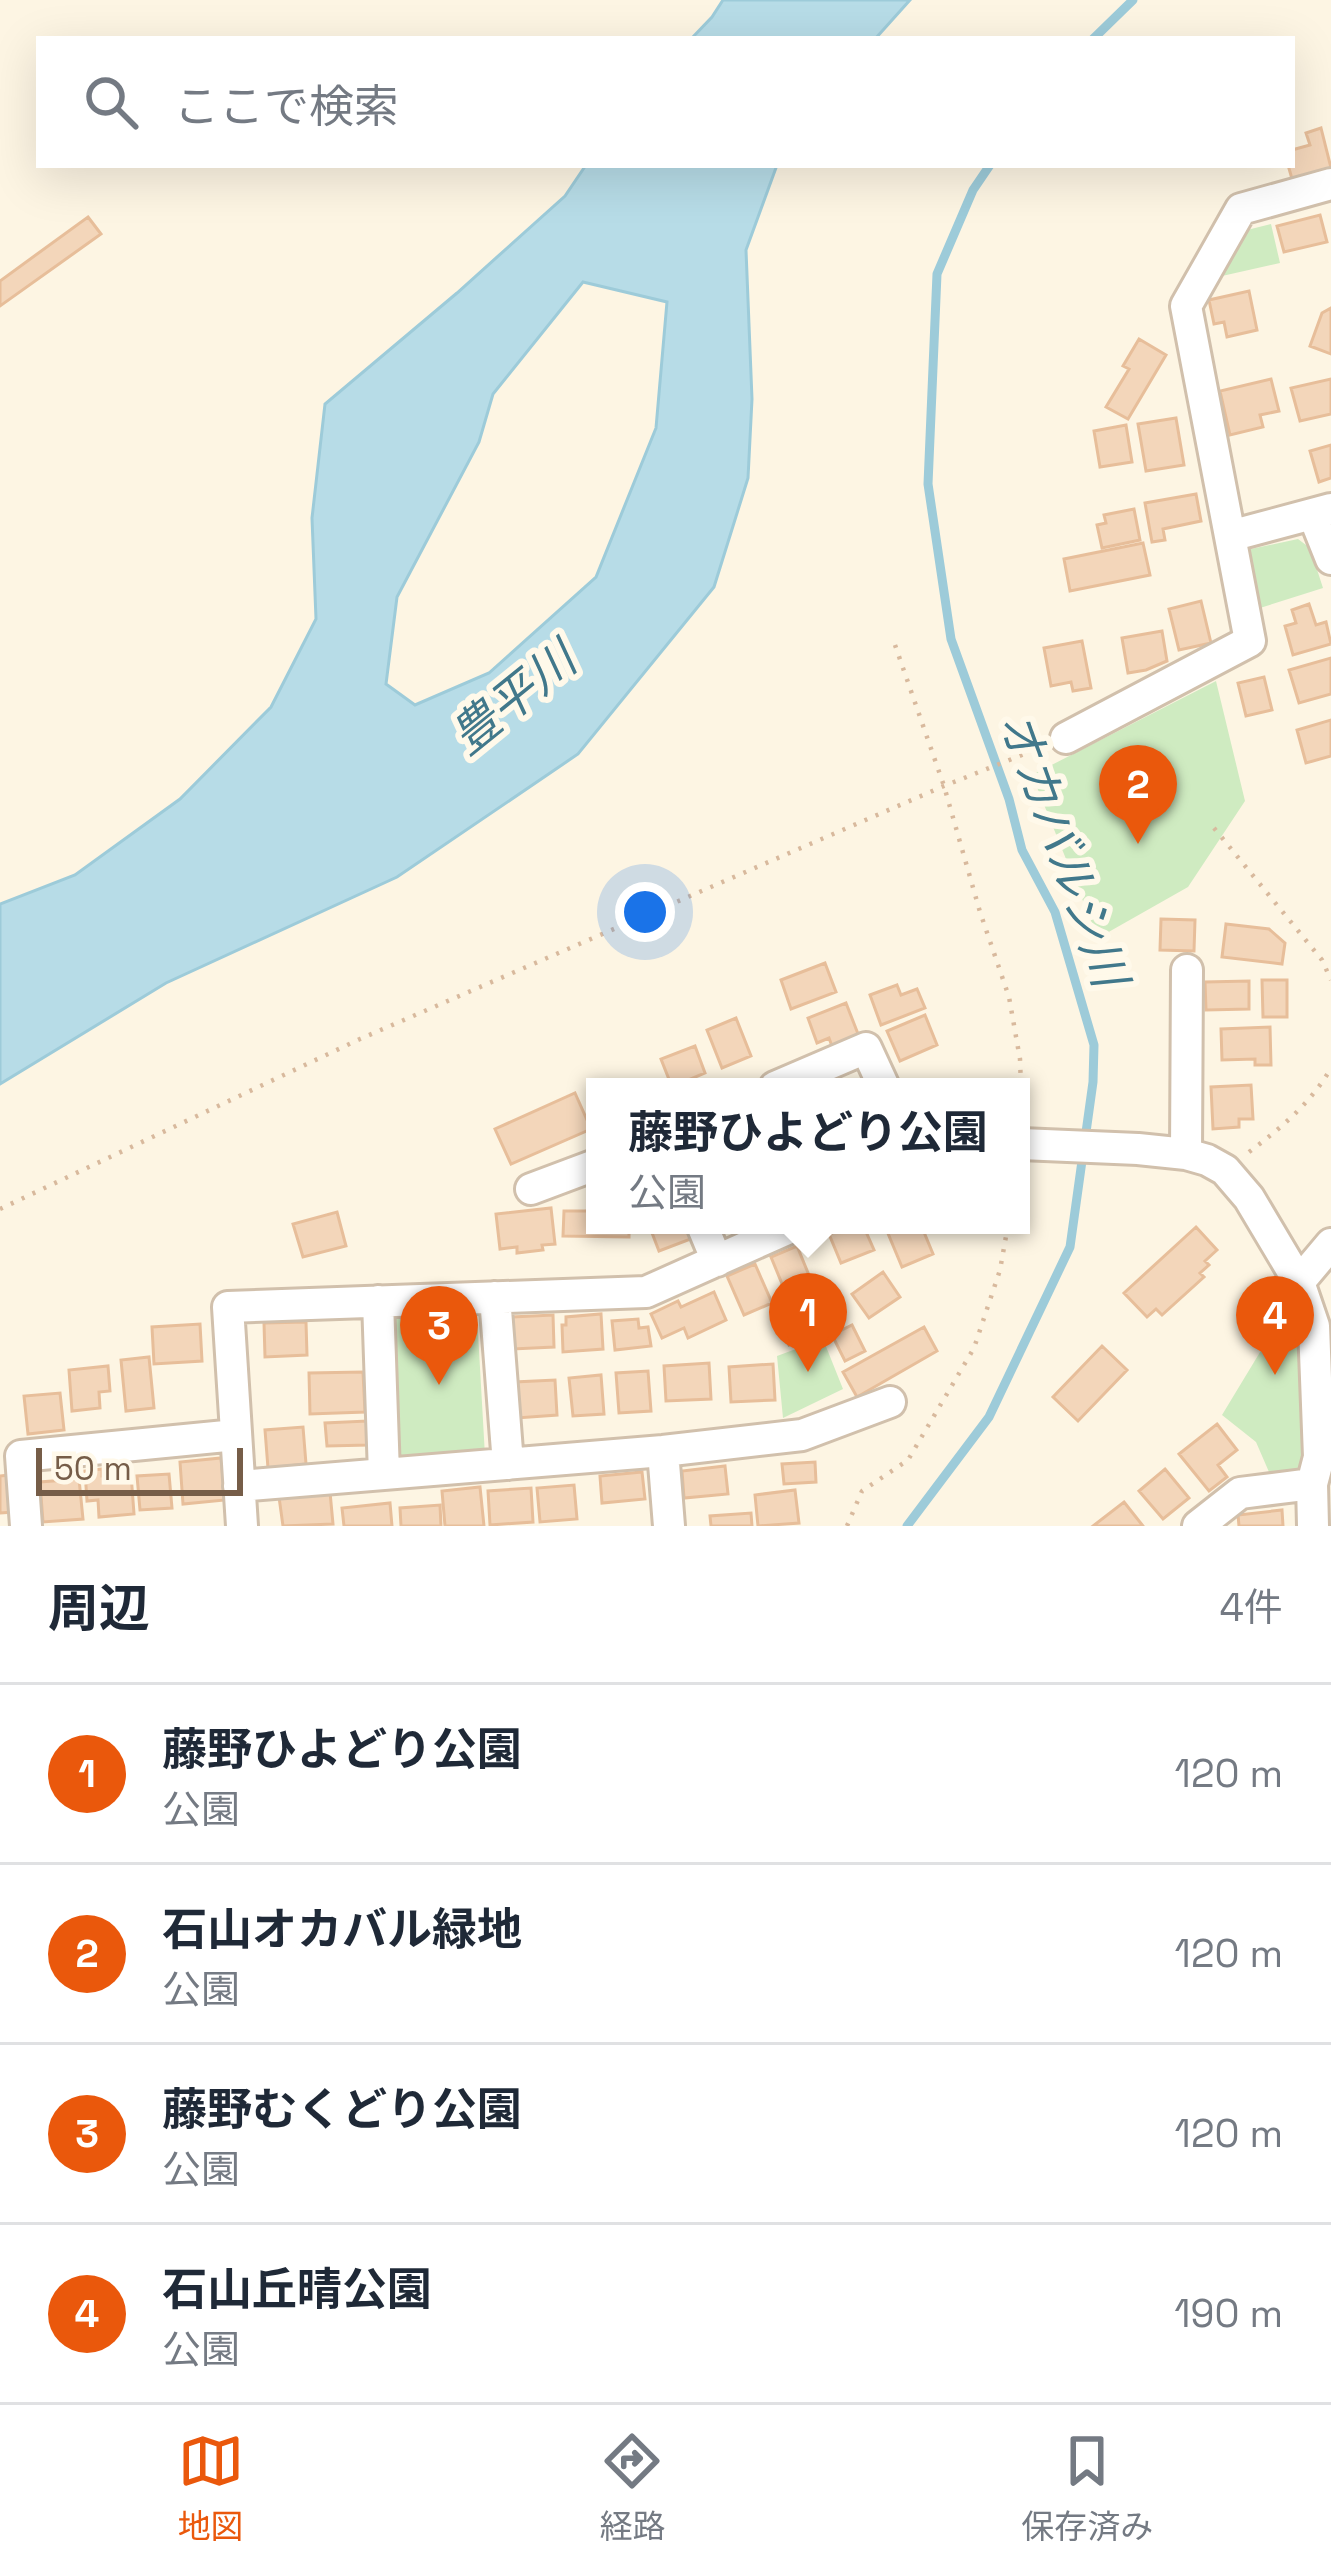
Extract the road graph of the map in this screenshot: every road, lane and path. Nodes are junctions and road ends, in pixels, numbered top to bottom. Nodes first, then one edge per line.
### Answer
1 (1331, 184) edge
2 (1322, 511) edge
3 (1230, 536) junction
4 (1331, 559) edge
5 (895, 645) dead end
6 (1066, 738) joint
7 (944, 786) junction
8 (1214, 828) dead end
9 (1187, 970) dead end
10 (1331, 980) edge
11 (1331, 1068) edge
12 (796, 1078) edge
13 (880, 1078) edge
14 (1021, 1078) edge
15 (1030, 1144) edge
16 (1186, 1154) junction
17 (586, 1168) edge
18 (1226, 1170) junction
19 (531, 1189) dead end
20 (0, 1209) edge
21 (706, 1234) edge
22 (776, 1234) edge
23 (1006, 1234) edge
24 (1331, 1244) edge
25 (717, 1261) junction
26 (1299, 1282) junction
27 (495, 1297) junction
28 (378, 1301) junction
29 (1322, 1323) edge
30 (890, 1402) dead end
31 (236, 1436) junction
32 (663, 1451) junction
33 (11, 1456) edge
34 (508, 1464) junction
35 (385, 1474) junction
36 (239, 1486) junction
37 (1317, 1506) edge
38 (26, 1526) edge
39 (242, 1526) edge
40 (669, 1526) edge
41 (847, 1526) edge
42 (1198, 1526) edge

1 - 3 street
2 - 3 street
2 - 4 street
3 - 6 street
5 - 7 path
6 - 7 path
7 - 14 path
7 - 20 path
8 - 10 path
9 - 16 street
11 - 18 path
12 - 13 street
15 - 16 street
16 - 18 street
17 - 19 street
18 - 26 street
21 - 25 street
22 - 25 street
23 - 41 path
24 - 26 street
25 - 27 street
26 - 29 street
27 - 28 street
27 - 34 street
28 - 31 street
28 - 35 street
29 - 37 street
30 - 32 street
31 - 33 street
31 - 36 street
32 - 34 street
32 - 40 street
33 - 38 street
34 - 35 street
35 - 36 street
36 - 39 street
37 - 42 street

